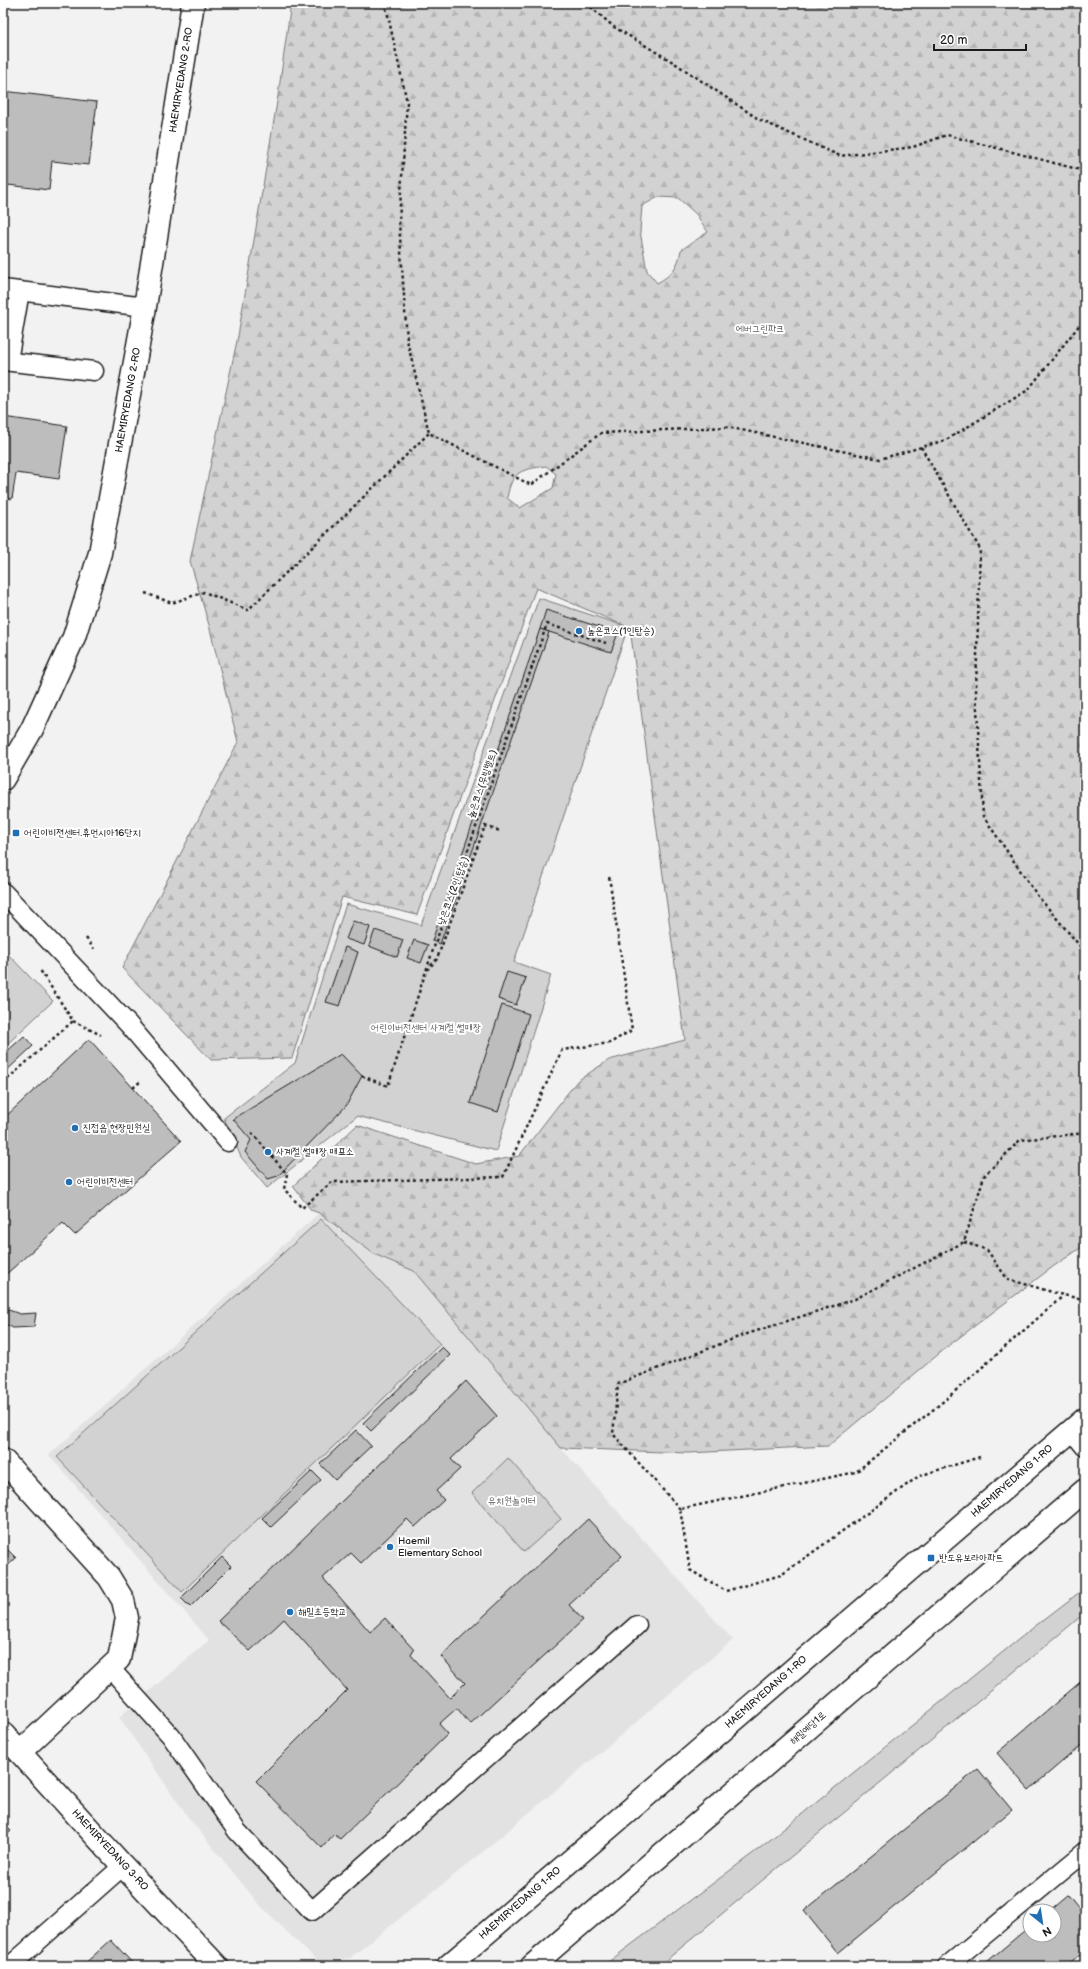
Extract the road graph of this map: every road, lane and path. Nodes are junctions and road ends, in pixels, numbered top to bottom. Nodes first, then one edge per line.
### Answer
1 (193, 3) edge
2 (383, 3) edge
3 (586, 3) edge
4 (1085, 171) edge
5 (12, 290) edge
6 (145, 307) junction
7 (1085, 318) edge
8 (5, 361) edge
9 (94, 371) dead end
10 (429, 433) junction
11 (921, 447) junction
12 (145, 593) dead end
13 (606, 643) dead end
14 (3, 779) edge
15 (500, 831) dead end
16 (609, 876) dead end
17 (3, 892) edge
18 (86, 938) dead end
19 (1085, 952) edge
20 (99, 954) dead end
21 (41, 972) dead end
22 (425, 972) junction
23 (362, 1076) dead end
24 (3, 1083) edge
25 (247, 1127) dead end
26 (1085, 1133) edge
27 (228, 1142) dead end
28 (964, 1242) junction
29 (1063, 1296) junction
30 (1085, 1299) edge
31 (1078, 1424) edge
32 (1085, 1447) edge
33 (980, 1457) dead end
34 (3, 1460) edge
35 (1085, 1490) edge
36 (680, 1509) junction
37 (637, 1625) dead end
38 (110, 1668) junction
39 (3, 1734) edge
40 (20, 1752) junction
41 (1085, 1852) edge
42 (123, 1866) junction
43 (10, 1966) edge
44 (217, 1966) edge
45 (448, 1966) edge
46 (532, 1966) edge
47 (948, 1966) edge

1 - 6 street, HAEMIRYEDANG 2-RO
2 - 10 path
3 - 4 path
5 - 6 lane
5 - 8 lane
6 - 14 street, HAEMIRYEDANG 2-RO
7 - 11 path
8 - 9 lane
10 - 11 path
10 - 12 path
11 - 19 path
13 - 22 path, 높은코스(무빙벨트)
15 - 22 path, 낮은코스(2인 탑승)
16 - 25 path
17 - 27 lane
18 - 20 path
21 - 24 path
22 - 23 path, 높은코스(무빙벨트)
26 - 28 path
28 - 29 path
28 - 36 path
29 - 30 path
29 - 36 path
31 - 32 lane
31 - 45 street, HAEMIRYEDANG 1-RO
33 - 36 path
34 - 38 street
35 - 46 street, 해밀예당1로
37 - 38 lane
38 - 40 street
39 - 40 street, HAEMIRYEDANG 3-RO
40 - 42 street, HAEMIRYEDANG 3-RO
41 - 47 lane
42 - 43 lane
42 - 44 street, HAEMIRYEDANG 3-RO

